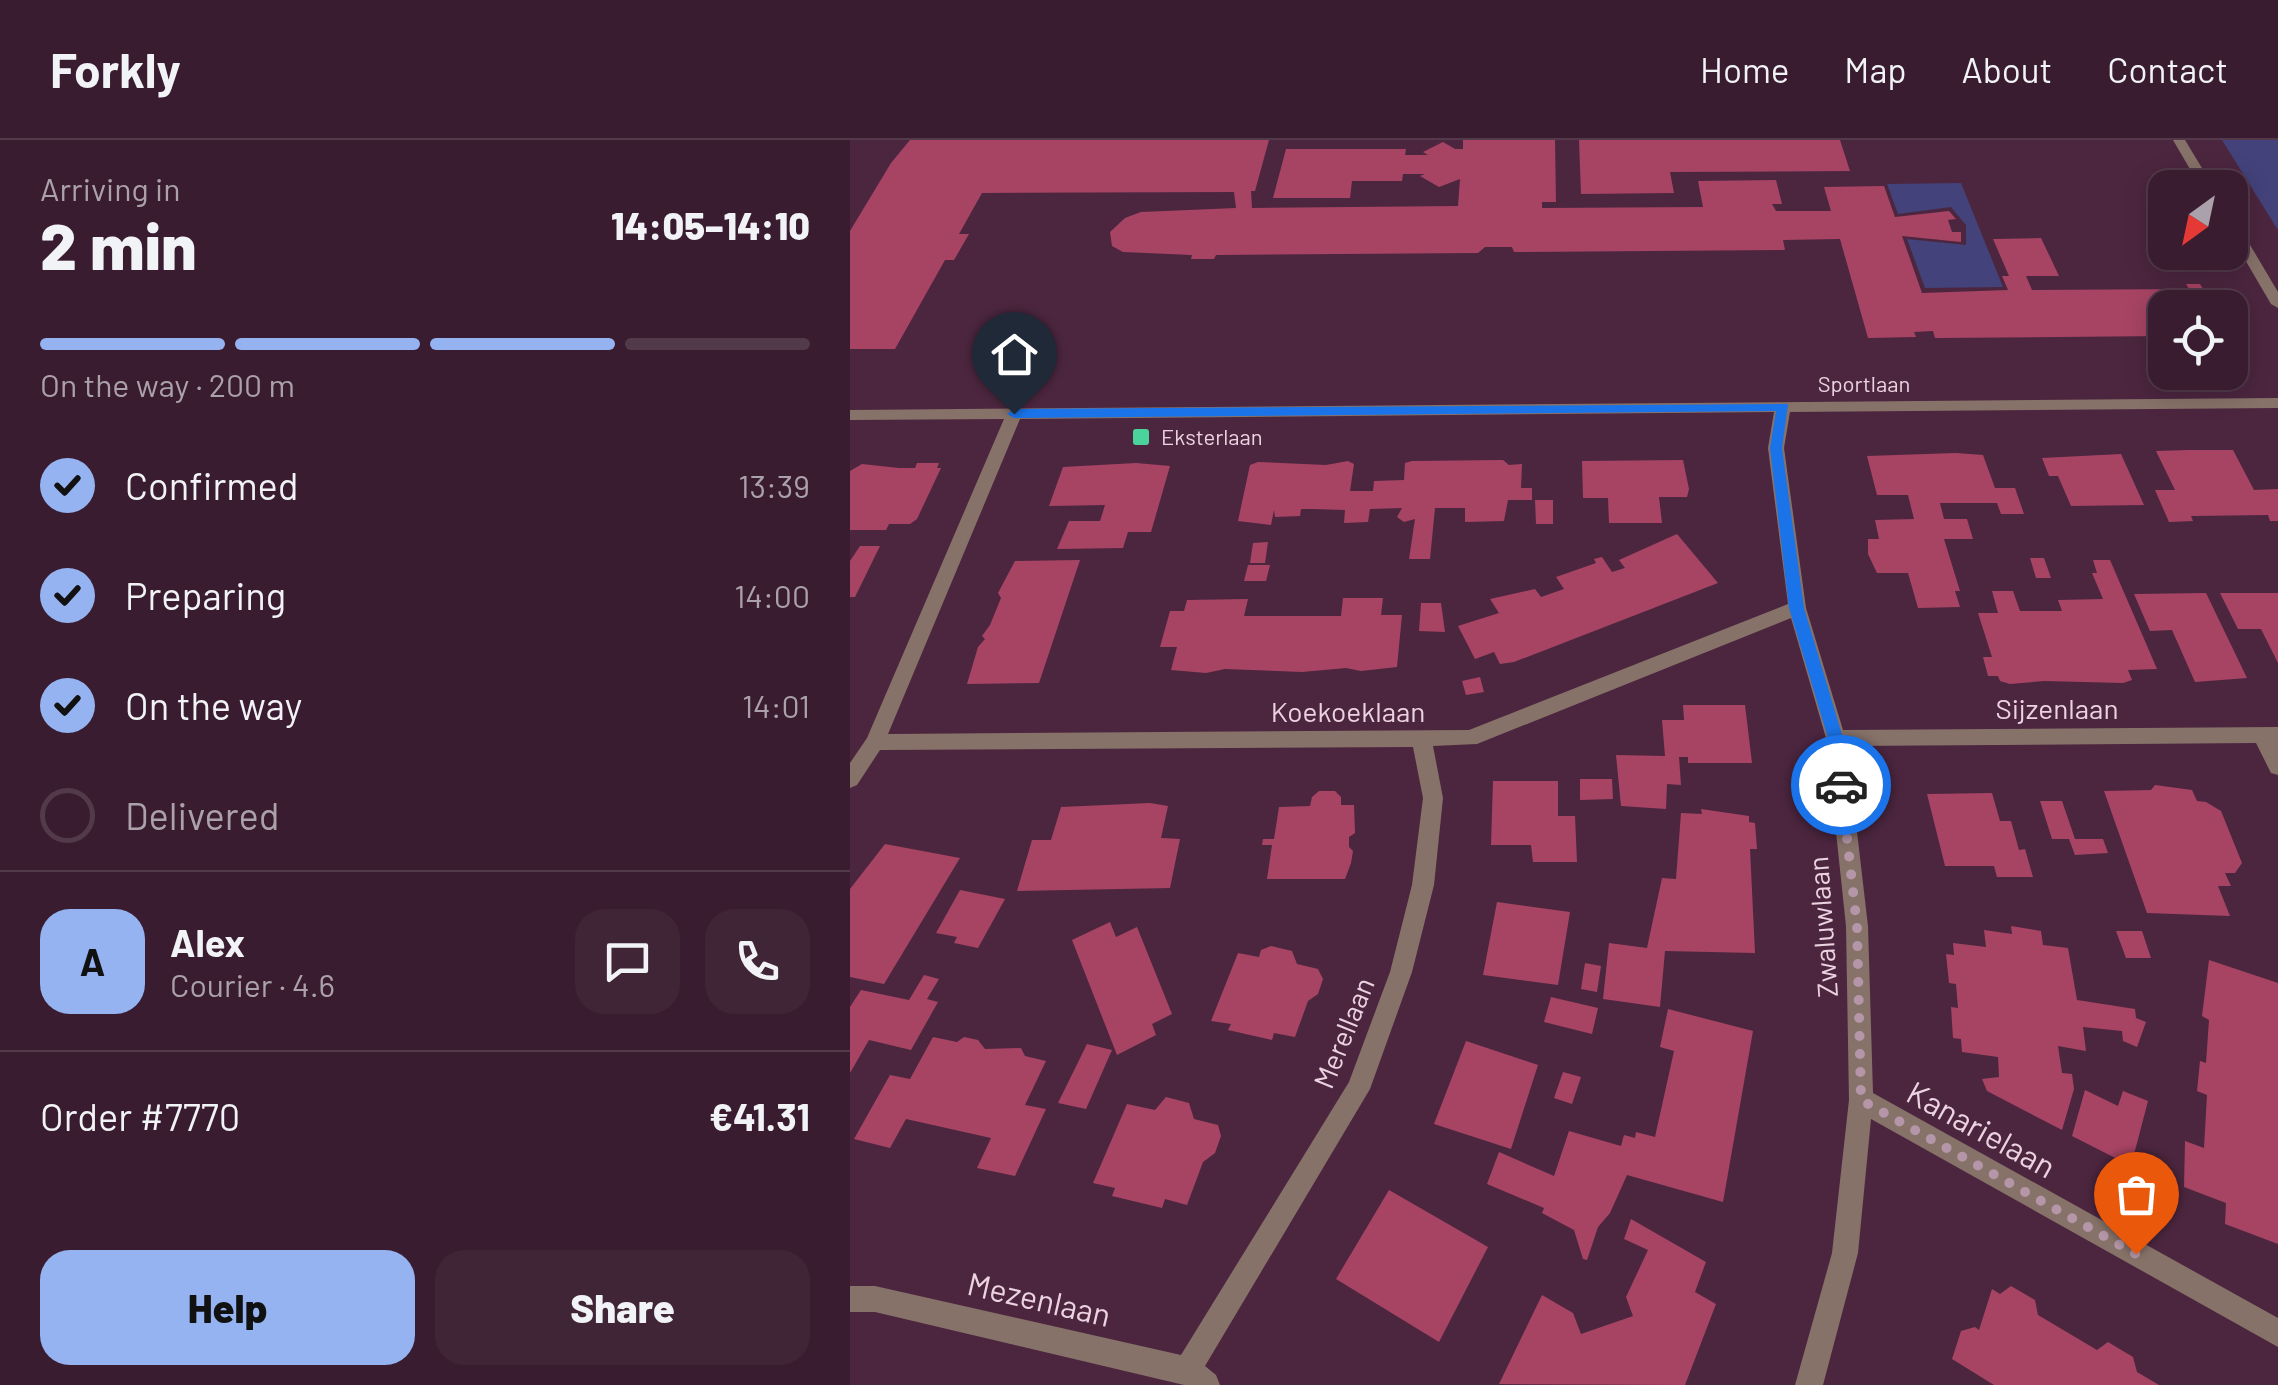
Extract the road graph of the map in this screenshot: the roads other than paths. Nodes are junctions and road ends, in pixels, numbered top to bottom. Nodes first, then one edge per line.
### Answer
1 (2179, 140) edge
2 (2197, 170) edge
3 (2248, 253) edge
4 (2278, 304) edge
5 (2278, 403) edge
6 (1783, 407) junction
7 (1014, 414) junction
8 (850, 415) edge
9 (1797, 608) junction
10 (2270, 735) edge
11 (1836, 738) junction
12 (1422, 740) junction
13 (875, 742) junction
14 (2278, 768) edge
15 (850, 780) edge
16 (1861, 1100) junction
17 (850, 1299) edge
18 (2278, 1333) edge
19 (1197, 1378) edge
20 (1809, 1385) edge

1 - 2 street
3 - 4 street
5 - 6 street, Sportlaan
6 - 7 street, Sportlaan
6 - 9 street, Zwaluwlaan
7 - 8 street, Sportlaan
7 - 13 street
9 - 11 street, Zwaluwlaan
9 - 12 street, Koekoeklaan
10 - 11 street, Sijzenlaan
10 - 14 street
11 - 16 street, Zwaluwlaan
12 - 13 street, Koekoeklaan
12 - 19 street, Merellaan
13 - 15 street
16 - 18 street, Kanarielaan
16 - 20 street, Zwaluwlaan
17 - 19 street, Mezenlaan

